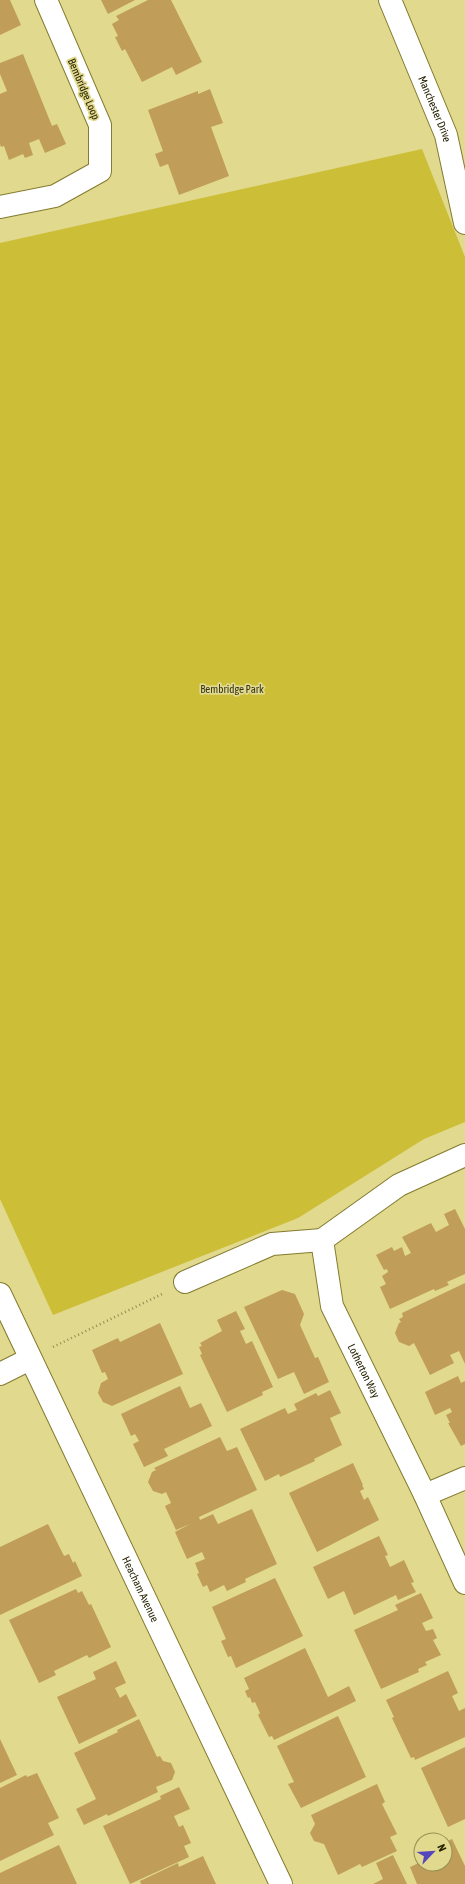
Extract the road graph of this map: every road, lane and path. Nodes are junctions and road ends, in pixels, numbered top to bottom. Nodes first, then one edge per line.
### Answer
1 (46, 0) edge
2 (390, 0) edge
3 (456, 133) edge
4 (0, 207) edge
5 (465, 223) edge
6 (465, 1155) edge
7 (322, 1240) junction
8 (185, 1282) joint
9 (0, 1294) edge
10 (30, 1359) junction
11 (0, 1374) edge
12 (465, 1478) edge
13 (425, 1495) junction
14 (465, 1583) edge
15 (281, 1884) edge

1 - 4 street, Bembridge Loop
2 - 3 street, Manchester Drive
3 - 5 street, Manchester Drive
6 - 7 street
7 - 8 street
7 - 13 street, Lotherton Way
8 - 10 path
9 - 10 street, Heacham Avenue
10 - 11 street
10 - 15 street, Heacham Avenue
12 - 13 street
13 - 14 street, Lotherton Way

